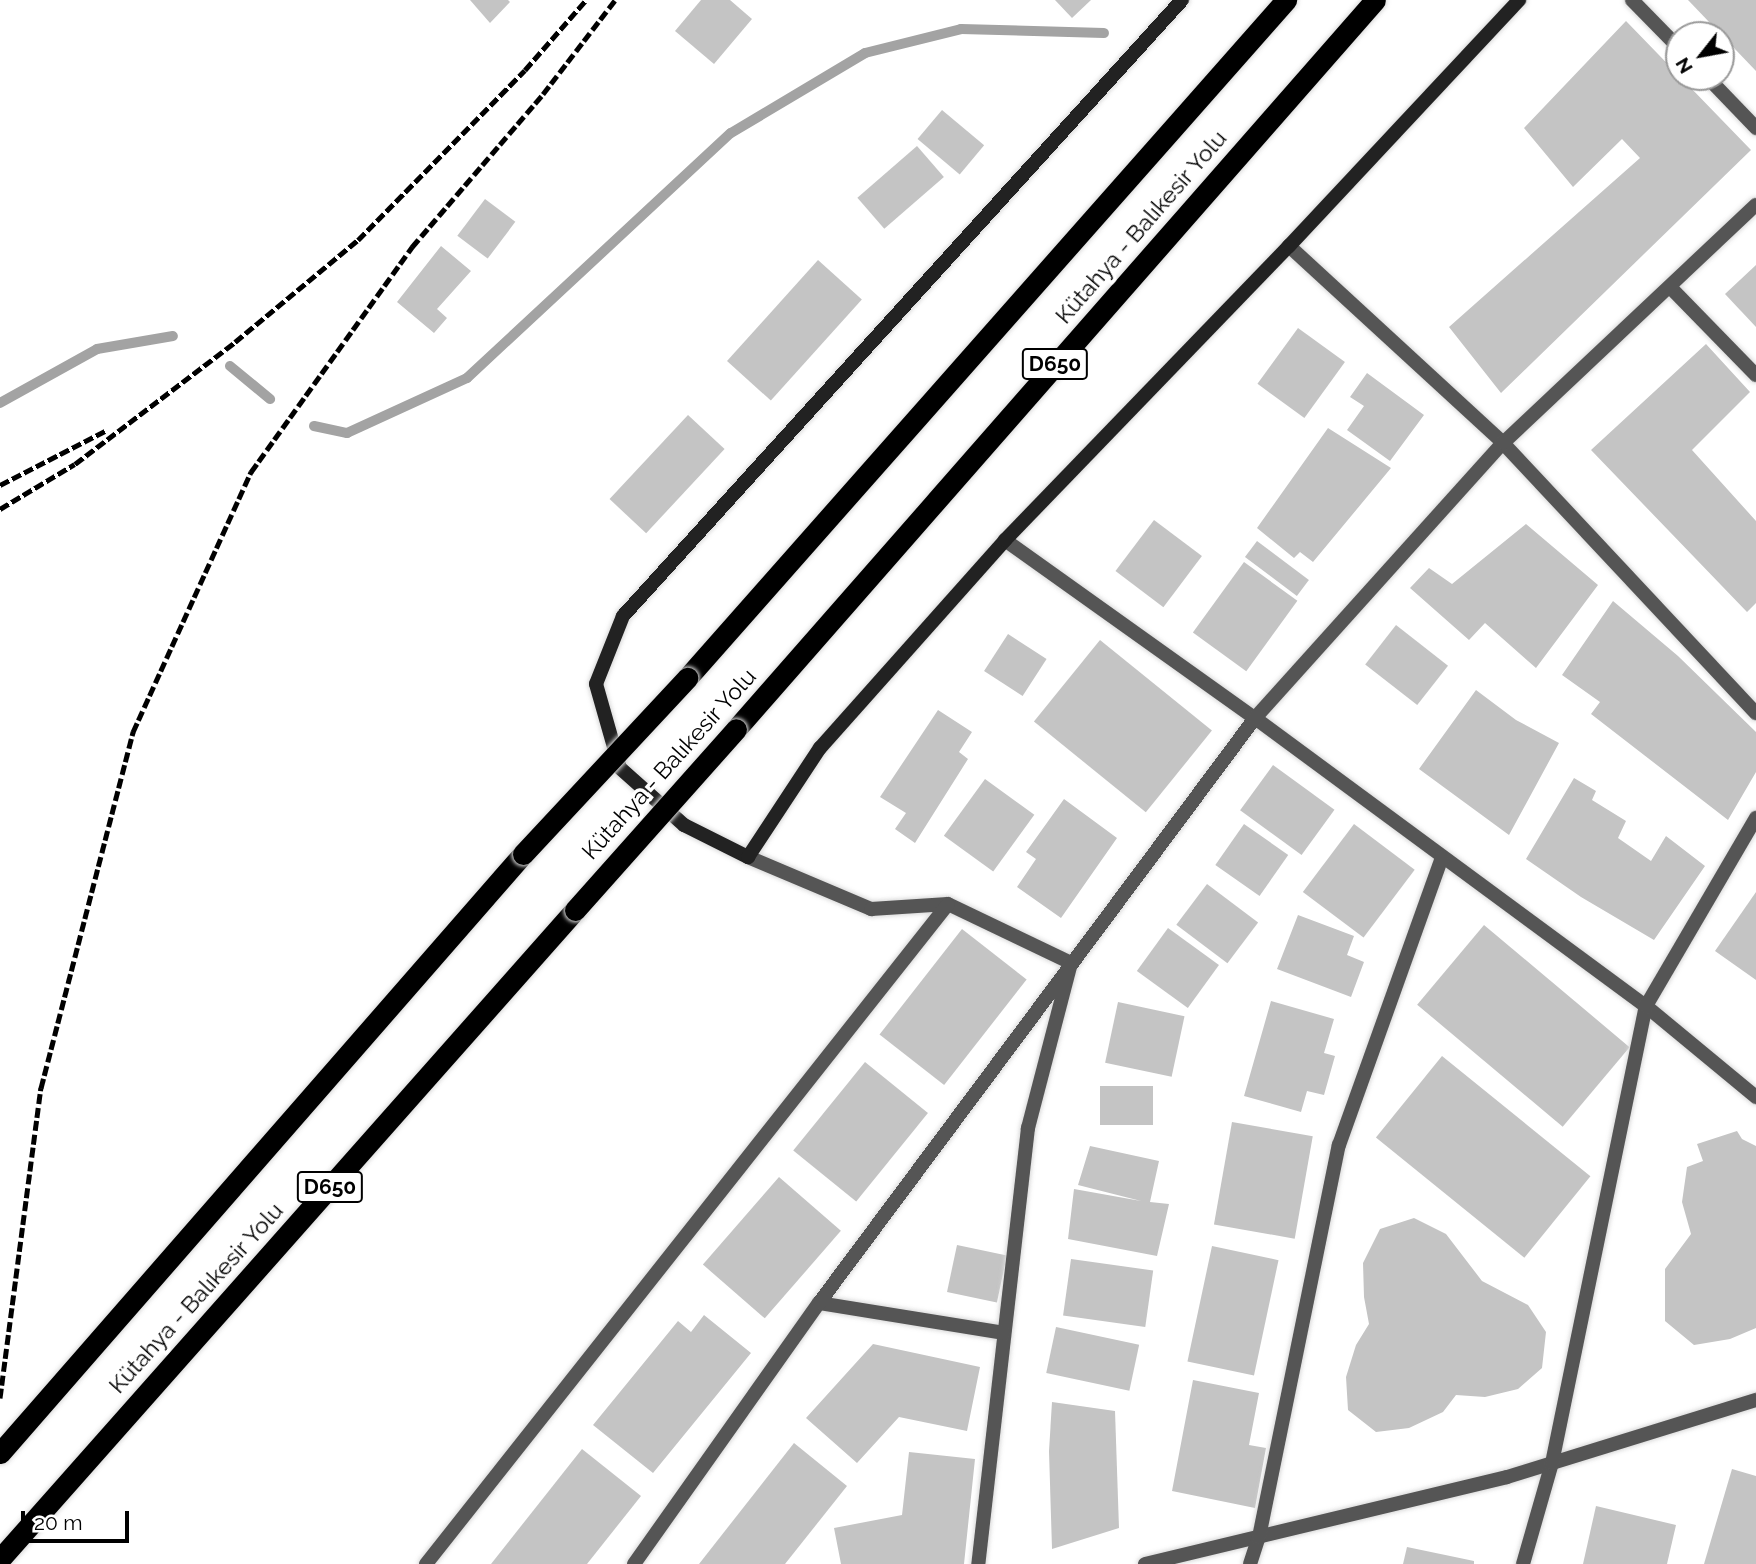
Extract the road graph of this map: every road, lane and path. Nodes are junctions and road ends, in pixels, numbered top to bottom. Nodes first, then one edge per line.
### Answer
1 (1182, 0) edge
2 (1286, 0) edge
3 (1375, 0) edge
4 (1519, 0) edge
5 (1632, 0) edge
6 (1665, 34) edge
7 (1720, 91) edge
8 (1756, 128) edge
9 (1756, 205) edge
10 (1289, 246) junction
11 (1670, 287) junction
12 (1756, 375) edge
13 (1503, 443) junction
14 (1005, 540) junction
15 (1756, 713) edge
16 (1255, 718) junction
17 (1756, 818) edge
18 (748, 856) junction
19 (1442, 858) junction
20 (948, 904) junction
21 (1071, 963) junction
22 (1646, 1006) junction
23 (1756, 1097) edge
24 (818, 1303) junction
25 (1004, 1333) junction
26 (1756, 1400) edge
27 (0, 1453) edge
28 (1552, 1463) junction
29 (1259, 1536) junction
30 (0, 1559) edge
31 (426, 1564) edge
32 (635, 1564) edge
33 (978, 1564) edge
34 (1145, 1564) edge
35 (1250, 1564) edge
36 (1523, 1564) edge

1 - 18 main road
2 - 27 highway, Kütahya - Balıkesir Yolu / D650, bridge
3 - 30 highway, Kütahya - Balıkesir Yolu / D650, bridge
4 - 10 main road
5 - 6 street
7 - 8 street
9 - 11 street
10 - 13 street
10 - 14 main road
11 - 12 street
11 - 13 street
13 - 15 street
13 - 16 street
14 - 16 street
14 - 18 main road
16 - 19 street
16 - 21 street
17 - 22 street
18 - 20 street
19 - 22 street
19 - 29 street
20 - 21 street
20 - 31 street
21 - 24 street
21 - 25 street
22 - 23 street
22 - 28 street
24 - 25 street
24 - 32 street
25 - 33 street
26 - 28 street
28 - 29 street
28 - 36 street
29 - 34 street
29 - 35 street

